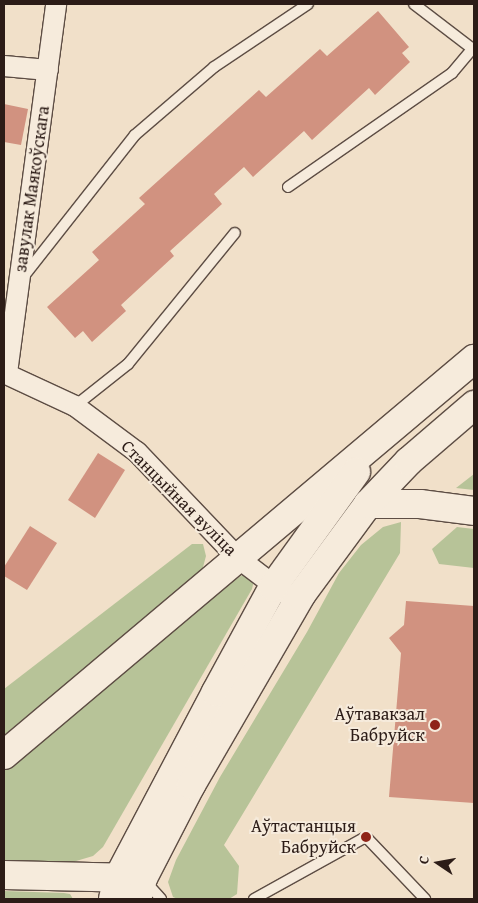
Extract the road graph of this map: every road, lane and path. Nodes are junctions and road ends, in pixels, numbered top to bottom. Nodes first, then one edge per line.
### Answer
1 (56, 4) edge
2 (308, 4) edge
3 (414, 4) edge
4 (473, 49) edge
5 (4, 66) edge
6 (48, 70) junction
7 (288, 187) dead end
8 (235, 233) dead end
9 (20, 281) junction
10 (474, 359) edge
11 (6, 373) edge
12 (75, 406) junction
13 (474, 406) edge
14 (379, 440) junction
15 (368, 504) junction
16 (474, 511) edge
17 (238, 558) junction
18 (273, 587) junction
19 (297, 602) junction
20 (4, 755) edge
21 (4, 875) edge
22 (128, 889) edge
23 (161, 899) edge
24 (254, 899) edge
25 (425, 899) edge

1 - 6 street, завулак Маякоўскага
2 - 9 lane
3 - 4 lane
4 - 7 lane
5 - 6 street
6 - 9 street, завулак Маякоўскага
8 - 12 lane
9 - 11 street, завулак Маякоўскага
10 - 14 main road
11 - 12 street, Станцыйная вуліца
12 - 17 street, Станцыйная вуліца
13 - 15 main road
14 - 17 main road
14 - 18 main road
15 - 16 main road
15 - 19 main road
17 - 18 street, Станцыйная вуліца
17 - 20 main road
18 - 19 street, Станцыйная вуліца
18 - 22 main road
19 - 22 main road
21 - 22 main road
22 - 23 lane
24 - 25 lane

